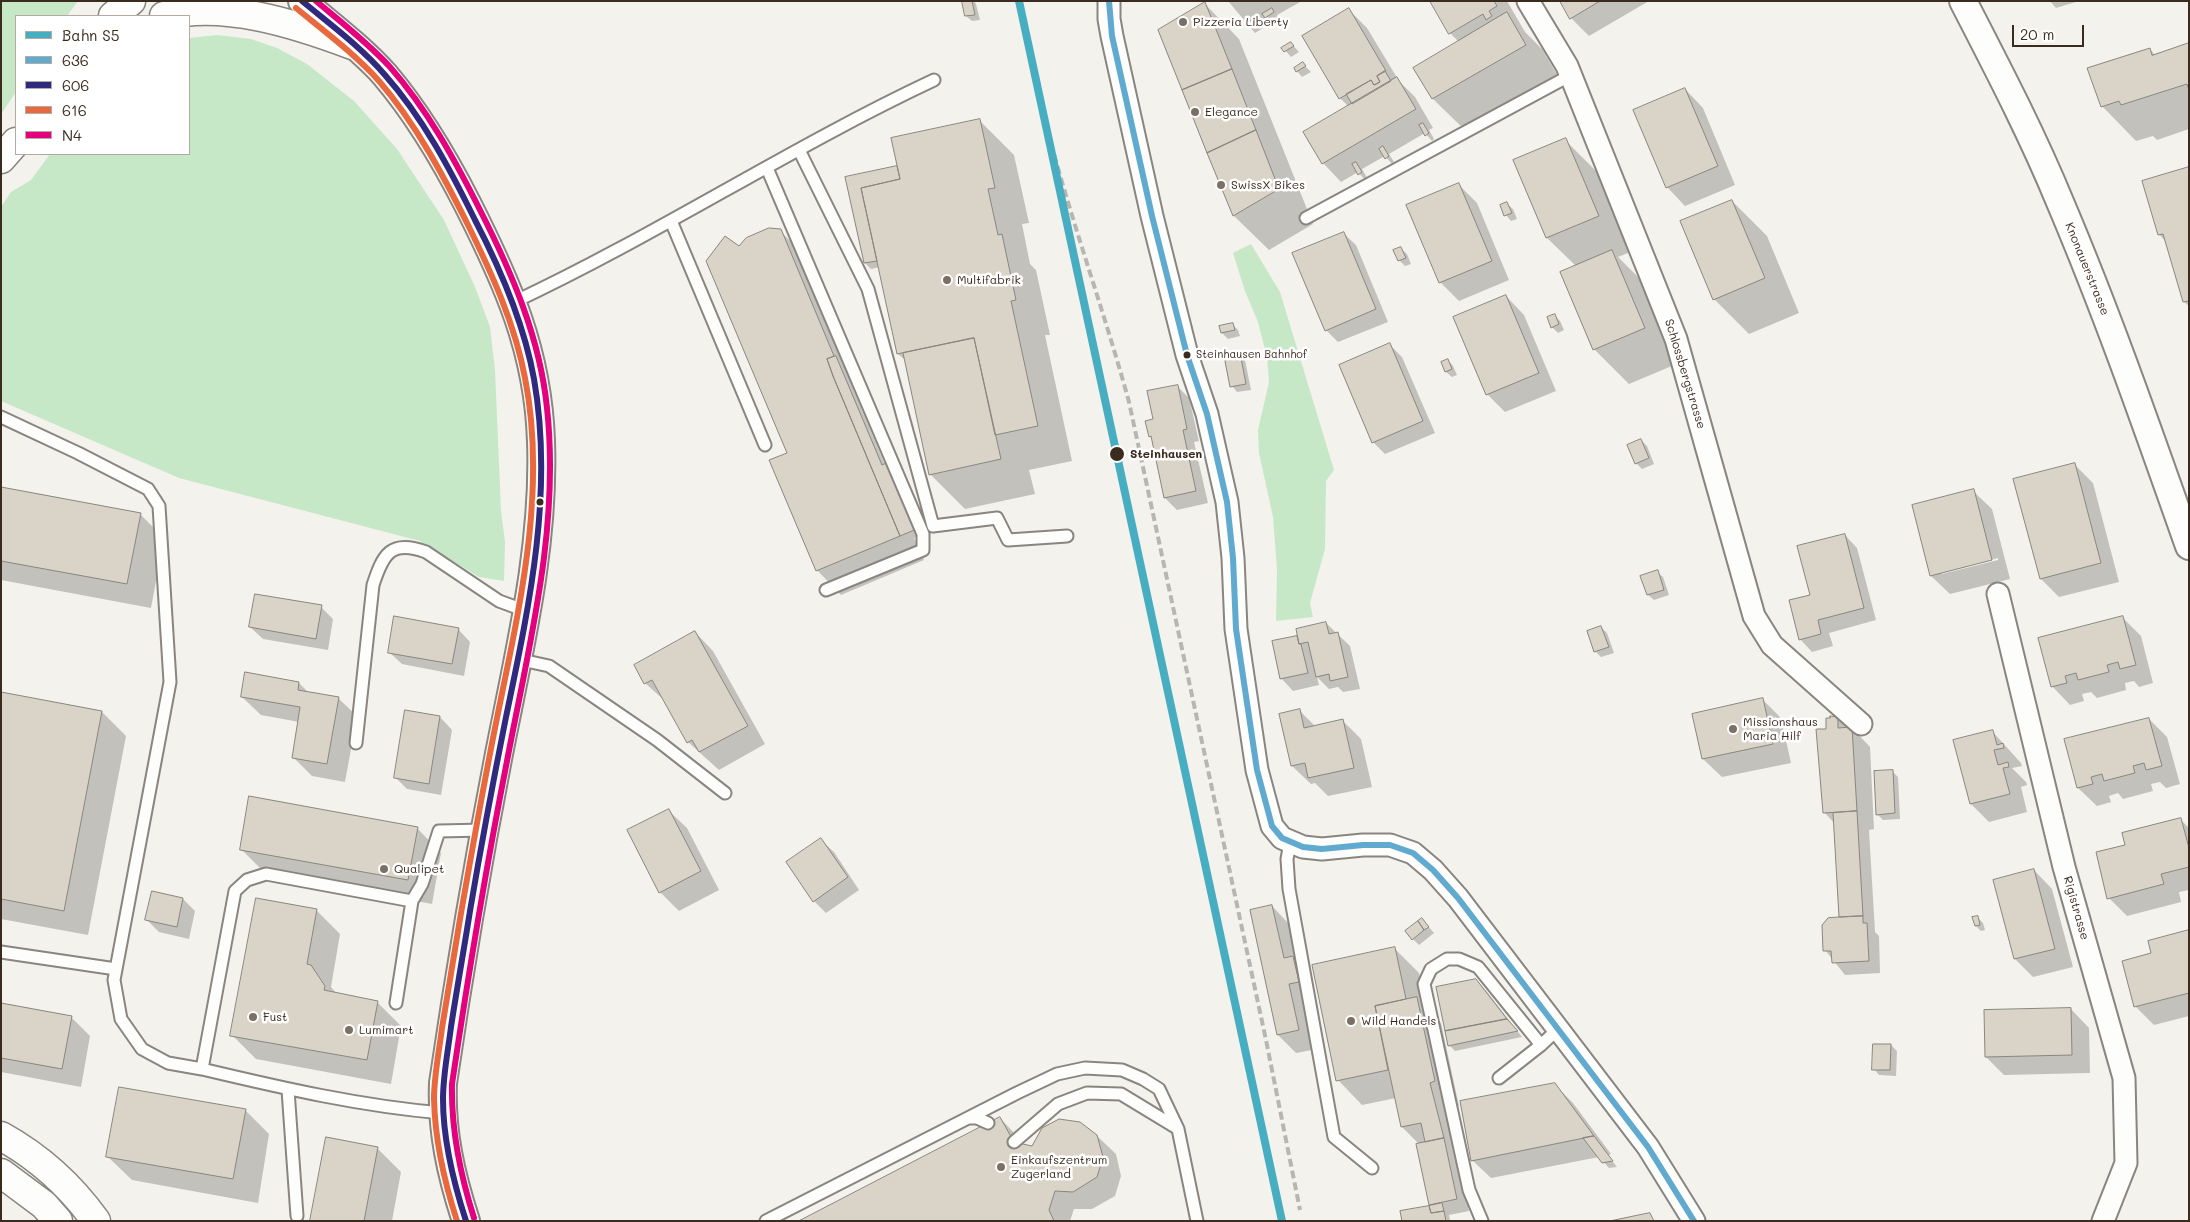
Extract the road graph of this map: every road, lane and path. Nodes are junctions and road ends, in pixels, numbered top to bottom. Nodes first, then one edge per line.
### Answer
1 (101, 1) edge
2 (131, 1) edge
3 (302, 1) edge
4 (329, 1) edge
5 (1109, 1) edge
6 (1528, 1) edge
7 (1963, 1) edge
8 (94, 15) edge
9 (115, 15) edge
10 (166, 15) edge
11 (352, 44) junction
12 (1571, 75) junction
13 (934, 80) dead end
14 (15, 143) edge
15 (799, 150) junction
16 (1, 159) edge
17 (767, 168) junction
18 (1306, 218) dead end
19 (671, 221) junction
20 (514, 302) junction
21 (1, 417) edge
22 (765, 445) dead end
23 (1067, 536) dead end
24 (2189, 546) edge
25 (826, 590) dead end
26 (1998, 594) dead end
27 (526, 611) junction
28 (517, 660) junction
29 (1861, 724) dead end
30 (356, 743) dead end
31 (725, 793) dead end
32 (484, 830) junction
33 (1290, 843) junction
34 (412, 901) junction
35 (1, 952) edge
36 (116, 969) junction
37 (396, 1004) dead end
38 (1558, 1029) junction
39 (1541, 1045) junction
40 (202, 1069) junction
41 (1499, 1078) dead end
42 (288, 1090) junction
43 (442, 1113) junction
44 (962, 1120) junction
45 (988, 1123) dead end
46 (1178, 1129) junction
47 (1, 1136) edge
48 (1014, 1142) dead end
49 (1372, 1168) dead end
50 (1, 1173) edge
51 (297, 1216) dead end
52 (58, 1221) edge
53 (96, 1221) edge
54 (466, 1221) edge
55 (766, 1221) edge
56 (1197, 1221) edge
57 (1482, 1221) edge
58 (1694, 1221) edge
59 (2103, 1221) edge

1 - 8 highway
2 - 9 highway
3 - 11 street
4 - 11 street
5 - 33 street
6 - 12 street, Schlossbergstrasse
7 - 24 street, Knonauerstrasse
10 - 11 highway
11 - 20 street
12 - 18 lane
12 - 29 street, Schlossbergstrasse
13 - 15 lane
14 - 16 highway
15 - 17 lane
15 - 23 lane
17 - 19 lane
17 - 25 lane
19 - 20 lane
19 - 22 lane
20 - 27 street
21 - 36 lane
26 - 59 street, Rigistrasse
27 - 28 street
27 - 30 lane
28 - 31 lane
28 - 32 street
32 - 34 lane
32 - 43 street
33 - 38 street
33 - 49 lane
34 - 37 lane
34 - 40 lane
35 - 36 lane
36 - 40 lane
38 - 39 lane
38 - 58 street
39 - 41 lane
39 - 57 lane
40 - 42 lane
42 - 43 lane
42 - 51 lane
43 - 54 street
44 - 45 lane
44 - 46 lane
44 - 55 lane
46 - 48 lane
46 - 56 lane
47 - 53 highway
50 - 52 highway

